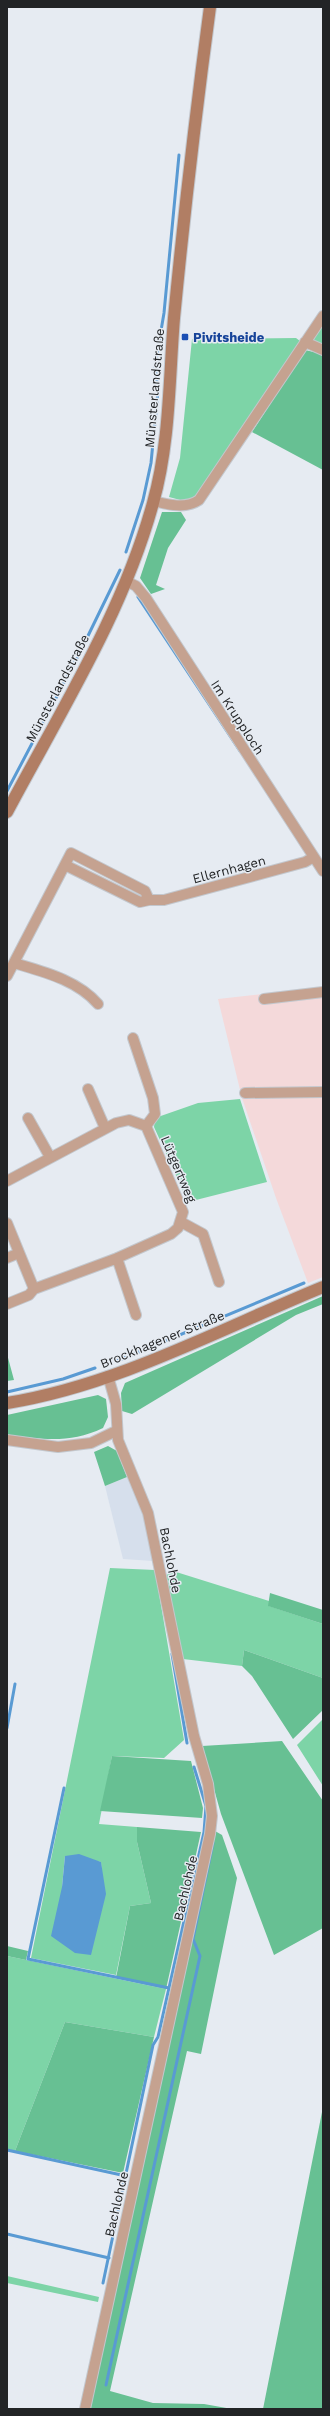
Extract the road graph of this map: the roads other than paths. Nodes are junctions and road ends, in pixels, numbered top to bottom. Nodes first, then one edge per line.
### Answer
1 (210, 7) edge
2 (323, 316) edge
3 (305, 342) junction
4 (323, 350) edge
5 (154, 501) junction
6 (126, 581) junction
7 (7, 812) edge
8 (314, 857) junction
9 (323, 871) edge
10 (14, 963) junction
11 (7, 976) edge
12 (323, 992) edge
13 (264, 999) dead end
14 (98, 1004) dead end
15 (133, 1038) dead end
16 (88, 1089) dead end
17 (323, 1092) edge
18 (245, 1093) dead end
19 (28, 1118) dead end
20 (146, 1126) junction
21 (105, 1128) junction
22 (50, 1157) junction
23 (7, 1181) edge
24 (181, 1222) junction
25 (7, 1223) edge
26 (19, 1253) junction
27 (7, 1258) edge
28 (117, 1258) junction
29 (219, 1282) dead end
30 (323, 1287) edge
31 (34, 1289) junction
32 (7, 1304) edge
33 (136, 1315) dead end
34 (108, 1376) junction
35 (7, 1403) edge
36 (116, 1431) junction
37 (7, 1440) edge
38 (85, 2409) edge

1 - 5 main road, Münsterlandstraße
2 - 3 street
3 - 4 street
3 - 5 street
5 - 6 main road, Münsterlandstraße
6 - 7 main road, Münsterlandstraße
6 - 8 street, Im Krupploch
8 - 9 street, Im Krupploch
8 - 10 street, Ellernhagen
10 - 11 street, Ellernhagen
10 - 14 street
12 - 13 street
15 - 20 street, Lütgertweg
16 - 21 street
17 - 18 street
19 - 22 street
20 - 21 street, Lütgertweg
20 - 24 street, Lütgertweg
21 - 22 street, Lütgertweg
22 - 23 street, Lütgertweg
24 - 28 street, Lütgertweg
24 - 29 street, Lütgertweg
25 - 26 street
26 - 27 street
26 - 31 street
28 - 31 street, Lütgertweg
28 - 33 street
30 - 34 main road, Brockhagener Straße
31 - 32 street, Lütgertweg
34 - 35 main road, Brockhagener Straße
34 - 36 street, Bachlohde
36 - 37 street
36 - 38 street, Bachlohde

